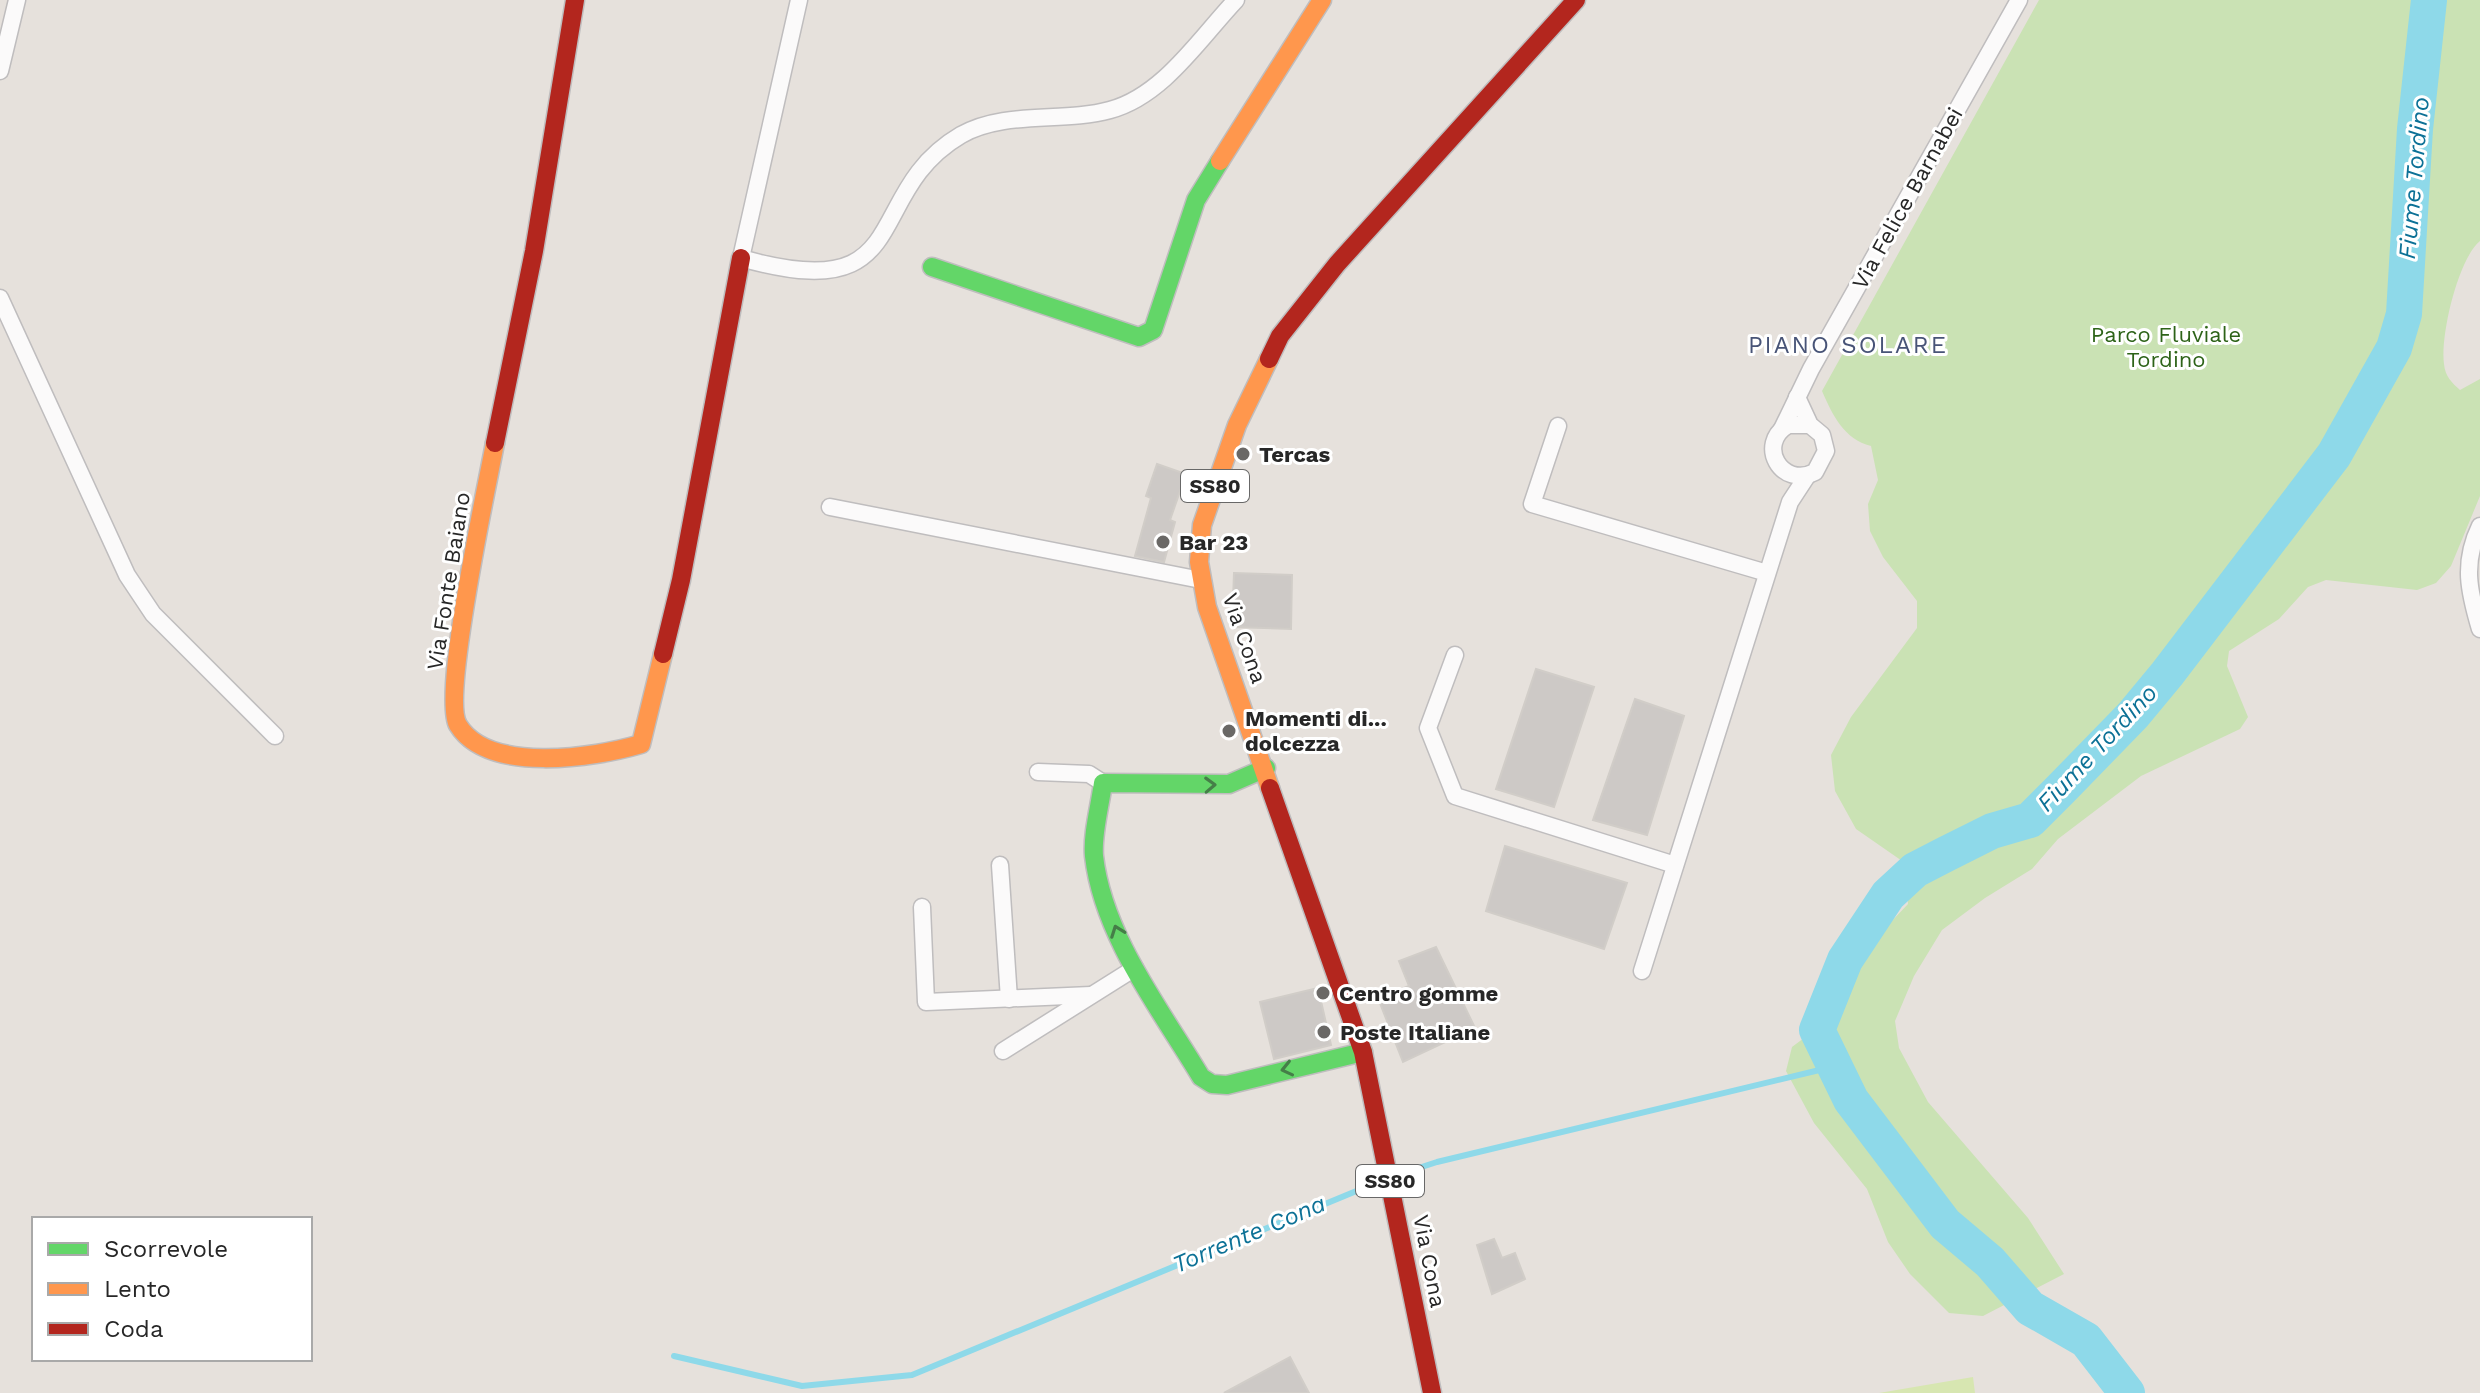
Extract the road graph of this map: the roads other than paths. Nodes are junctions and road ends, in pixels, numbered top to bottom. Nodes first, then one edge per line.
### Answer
1 (17, 0) edge
2 (575, 0) edge
3 (799, 0) edge
4 (1236, 0) edge
5 (1322, 0) edge
6 (1576, 0) edge
7 (2019, 0) edge
8 (0, 71) edge
9 (741, 258) junction
10 (932, 267) dead end
11 (0, 298) edge
12 (1797, 397) junction
13 (1810, 425) junction
14 (1558, 426) dead end
15 (1782, 429) junction
16 (1787, 474) junction
17 (1807, 476) junction
18 (1790, 502) junction
19 (830, 507) dead end
20 (2480, 526) edge
21 (1767, 573) junction
22 (1201, 580) junction
23 (2480, 629) edge
24 (1455, 655) dead end
25 (275, 736) dead end
26 (1266, 768) junction
27 (1038, 772) dead end
28 (1103, 783) junction
29 (1000, 865) dead end
30 (1675, 865) junction
31 (922, 907) dead end
32 (1135, 968) junction
33 (1642, 971) dead end
34 (1091, 995) junction
35 (1009, 999) junction
36 (1003, 1051) dead end
37 (1365, 1060) junction
38 (1432, 1393) edge

1 - 8 street
2 - 9 street, Via Fonte Baiano
3 - 9 street, Via Fonte Baiano
4 - 9 street
5 - 10 street
6 - 22 street, Via Cona / SS80
7 - 12 street, Via Felice Barnabei
11 - 25 street
12 - 13 street
12 - 15 street, Via Felice Barnabei
13 - 15 street
13 - 17 street
14 - 21 street
15 - 16 street
16 - 17 street
16 - 18 street
17 - 18 street
18 - 21 street
19 - 22 street
20 - 23 street
21 - 30 street
22 - 26 street, Via Cona / SS80
24 - 30 street
28 -> 26 street
26 - 37 street, Via Cona / SS80
27 - 28 street
32 -> 28 street
29 - 35 street
30 - 33 street
31 - 35 street
32 - 34 street
37 -> 32 street
34 - 35 street
34 - 36 street
37 - 38 street, Via Cona / SS80

